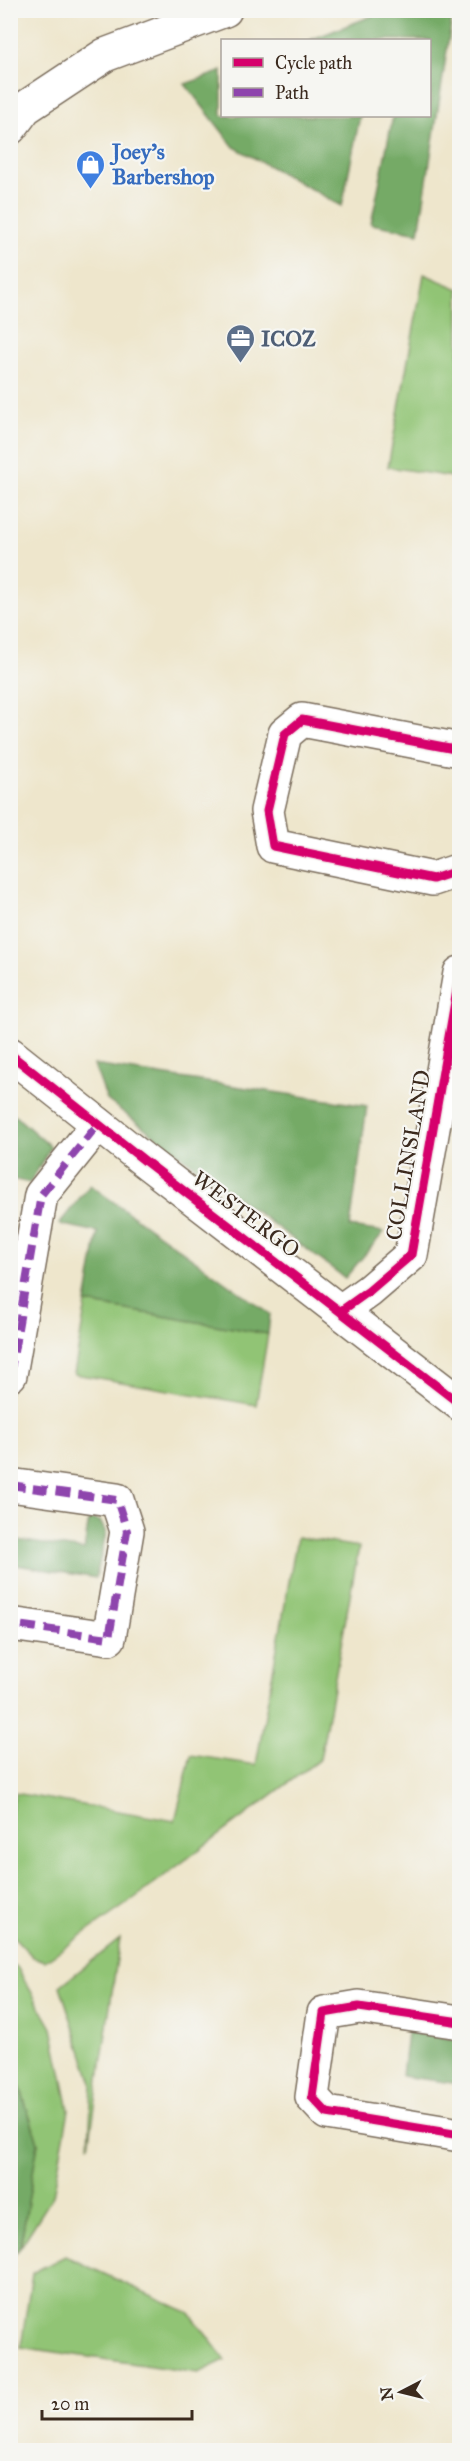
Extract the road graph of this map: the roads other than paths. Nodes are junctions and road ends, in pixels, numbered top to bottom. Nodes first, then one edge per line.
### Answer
1 (225, 10) edge
2 (15, 111) edge
3 (459, 750) edge
4 (459, 870) edge
5 (459, 973) edge
6 (10, 1054) edge
7 (98, 1124) junction
8 (341, 1311) junction
9 (10, 1375) edge
10 (459, 1404) edge
11 (10, 1485) edge
12 (10, 1624) edge
13 (459, 2022) edge
14 (459, 2135) edge

1 - 2 street
3 - 4 street
5 - 8 street, COLLINSLAND
6 - 7 street, WESTERGO
7 - 8 street, WESTERGO
7 - 9 street
8 - 10 street, WESTERGO
11 - 12 street
13 - 14 street

